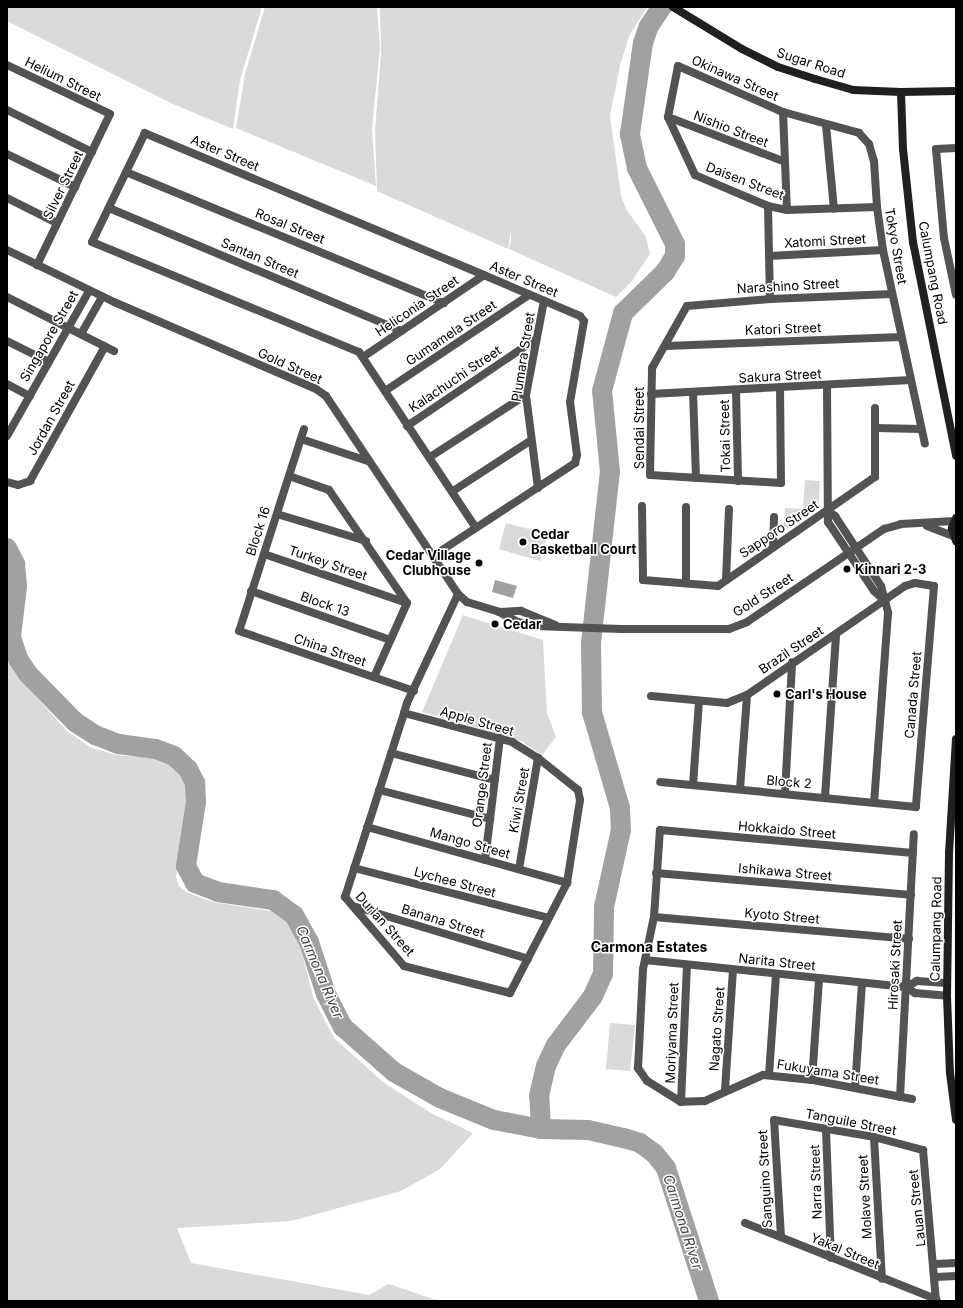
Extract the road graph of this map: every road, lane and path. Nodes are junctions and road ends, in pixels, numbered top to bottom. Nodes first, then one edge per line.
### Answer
1 (673, 7) edge
2 (7, 65) edge
3 (956, 91) edge
4 (901, 92) junction
5 (7, 110) edge
6 (783, 112) junction
7 (110, 114) joint
8 (668, 117) junction
9 (826, 125) junction
10 (956, 148) edge
11 (92, 152) junction
12 (7, 154) edge
13 (784, 162) junction
14 (126, 172) junction
15 (75, 187) junction
16 (7, 198) edge
17 (768, 206) junction
18 (876, 207) junction
19 (109, 208) junction
20 (834, 209) junction
21 (787, 210) junction
22 (57, 223) junction
23 (7, 250) edge
24 (883, 250) junction
25 (769, 256) junction
26 (37, 265) junction
27 (484, 275) junction
28 (89, 291) junction
29 (892, 294) junction
30 (529, 295) junction
31 (956, 295) edge
32 (7, 297) edge
33 (102, 297) junction
34 (770, 298) junction
35 (544, 301) junction
36 (444, 303) junction
37 (687, 306) joint
38 (68, 328) junction
39 (401, 332) junction
40 (81, 334) junction
41 (901, 337) junction
42 (536, 339) junction
43 (7, 341) edge
44 (105, 346) junction
45 (666, 346) junction
46 (114, 351) dead end
47 (363, 357) junction
48 (49, 362) junction
49 (911, 380) junction
50 (7, 384) edge
51 (828, 386) junction
52 (780, 388) junction
53 (385, 391) junction
54 (736, 391) junction
55 (693, 392) junction
56 (651, 394) junction
57 (526, 395) junction
58 (30, 396) junction
59 (875, 408) dead end
60 (407, 426) junction
61 (875, 428) junction
62 (304, 429) dead end
63 (922, 429) junction
64 (8, 432) edge
65 (301, 439) junction
66 (530, 441) junction
67 (925, 444) dead end
68 (956, 456) edge
69 (430, 458) junction
70 (368, 461) junction
71 (289, 476) junction
72 (696, 478) junction
73 (738, 481) junction
74 (7, 482) edge
75 (538, 488) junction
76 (453, 491) junction
77 (642, 506) dead end
78 (686, 507) dead end
79 (729, 510) dead end
80 (828, 511) junction
81 (277, 514) junction
82 (774, 517) dead end
83 (955, 520) edge
84 (920, 524) junction
85 (476, 528) junction
86 (954, 538) edge
87 (366, 541) junction
88 (773, 547) junction
89 (857, 547) junction
90 (848, 552) junction
91 (264, 554) junction
92 (433, 556) junction
93 (726, 580) junction
94 (686, 584) junction
95 (934, 586) joint
96 (251, 591) junction
97 (458, 594) junction
98 (884, 600) junction
99 (407, 603) junction
100 (238, 631) joint
101 (836, 635) junction
102 (390, 640) junction
103 (792, 662) junction
104 (374, 677) junction
105 (414, 691) junction
106 (748, 695) junction
107 (651, 696) dead end
108 (699, 702) junction
109 (404, 712) junction
110 (500, 738) junction
111 (956, 739) edge
112 (391, 753) junction
113 (538, 758) junction
114 (495, 780) junction
115 (660, 782) dead end
116 (692, 785) junction
117 (740, 789) junction
118 (379, 790) junction
119 (578, 790) joint
120 (785, 794) junction
121 (825, 797) junction
122 (874, 802) junction
123 (916, 807) joint
124 (490, 819) junction
125 (367, 827) junction
126 (914, 834) dead end
127 (913, 853) junction
128 (485, 860) junction
129 (354, 868) junction
130 (519, 869) junction
131 (656, 873) junction
132 (567, 883) junction
133 (911, 895) junction
134 (352, 905) junction
135 (654, 917) junction
136 (549, 918) junction
137 (909, 939) junction
138 (528, 959) junction
139 (646, 960) junction
140 (687, 965) junction
141 (733, 970) junction
142 (776, 974) junction
143 (819, 979) junction
144 (862, 983) junction
145 (947, 983) junction
146 (906, 987) junction
147 (947, 996) junction
148 (769, 1075) junction
149 (812, 1080) junction
150 (855, 1088) junction
151 (725, 1090) junction
152 (900, 1096) junction
153 (912, 1099) dead end
154 (681, 1102) junction
155 (956, 1116) edge
156 (774, 1120) joint
157 (826, 1130) junction
158 (874, 1137) junction
159 (923, 1150) joint
160 (745, 1223) dead end
161 (781, 1237) junction
162 (831, 1258) junction
163 (935, 1264) junction
164 (956, 1264) edge
165 (956, 1276) edge
166 (936, 1278) junction
167 (882, 1279) junction
168 (936, 1300) edge

1 - 4 main road, Sugar Road
2 - 7 street, Helium Street
3 - 4 main road, Sugar Road
4 - 68 main road, Calumpang Road
5 - 11 street
6 - 8 street, Okinawa Street
6 - 9 street, Tokyo Street
6 - 13 street
7 - 11 street, Silver Street
8 - 13 street, Nishio Street
8 - 17 street, Daisen Street
9 - 18 street, Tokyo Street
9 - 20 street
10 - 31 street
11 - 15 street, Silver Street
12 - 15 street
13 - 21 street
14 - 19 street, Aster Street
14 - 27 street, Aster Street
14 - 36 street, Rosal Street
15 - 22 street, Silver Street
16 - 22 street
17 - 21 street, Daisen Street
17 - 25 street
18 - 20 street, Daisen Street
18 - 24 street, Tokyo Street
19 - 39 street, Santan Street
19 - 47 street, Aster Street
20 - 21 street, Daisen Street
22 - 26 street, Silver Street
23 - 26 street, Gold Street
24 - 25 street, Xatomi Street
24 - 29 street, Tokyo Street
25 - 34 street
26 - 28 street, Gold Street
27 - 30 street, Aster Street
27 - 36 street, Heliconia Street
28 - 33 street, Gold Street
28 - 38 street, Singapore Street
29 - 34 street, Narashino Street
29 - 41 street, Tokyo Street
30 - 35 street, Aster Street
30 - 53 street, Gumamela Street
32 - 38 street
33 - 40 street, Singapore Street
33 - 70 street, Gold Street
34 - 37 street, Narashino Street
35 - 42 street, Plumara Street
35 - 75 street, Aster Street
36 - 39 street, Heliconia Street
37 - 45 street, Sendai Street
38 - 40 street
38 - 48 street, Singapore Street
39 - 47 street, Heliconia Street
40 - 44 street
41 - 45 street, Katori Street
41 - 49 street, Tokyo Street
42 - 57 street, Plumara Street
42 - 60 street, Kalachuchi Street
43 - 48 street
44 - 46 street
44 - 74 street, Jordan Street
45 - 56 street, Sendai Street
47 - 53 street, Aster Street
48 - 58 street, Singapore Street
49 - 51 street, Sakura Street
49 - 63 street, Tokyo Street
50 - 58 street
51 - 52 street, Sakura Street
51 - 80 street
52 - 54 street, Sakura Street
52 - 73 street, Sendai Street
53 - 60 street, Aster Street
54 - 55 street, Sakura Street
54 - 73 street, Tokai Street
55 - 56 street, Sakura Street
55 - 72 street
56 - 72 street, Sendai Street
57 - 66 street, Plumara Street
57 - 69 street
58 - 64 street, Singapore Street
59 - 61 street, Sapporo Street
60 - 69 street, Aster Street
61 - 63 street
61 - 80 street, Sapporo Street
62 - 65 street, Block 16
63 - 67 street, Tokyo Street
65 - 70 street
65 - 71 street, Block 16
66 - 75 street, Plumara Street
66 - 76 street
69 - 76 street, Aster Street
70 - 92 street, Gold Street
71 - 81 street, Block 16
71 - 87 street
72 - 73 street, Sendai Street
75 - 85 street, Aster Street
76 - 85 street, Aster Street
77 - 94 street, Sapporo Street
78 - 94 street
79 - 93 street
80 - 88 street, Sapporo Street
80 - 89 street
80 - 90 street
81 - 87 street
81 - 91 street, Block 16
82 - 88 street
83 - 84 street, Gold Street
83 - 86 main road
84 - 86 street, Gold Street
84 - 89 street, Gold Street
85 - 92 street, Aster Street
87 - 99 street
88 - 93 street, Sapporo Street
89 - 90 street, Gold Street
89 - 98 street
90 - 97 street, Gold Street
90 - 98 street
91 - 96 street, Block 16
91 - 99 street, Turkey Street
92 - 97 street, Gold Street
93 - 94 street, Sapporo Street
95 - 98 street, Brazil Street
95 - 123 street, Canada Street
96 - 100 street, Block 16
96 - 102 street, Block 13
97 - 105 street, Durian Street
98 - 101 street, Brazil Street
98 - 122 street
99 - 102 street
100 - 104 street, China Street
101 - 103 street, Brazil Street
101 - 121 street
102 - 104 street
103 - 106 street, Brazil Street
103 - 120 street
104 - 105 street, China Street
105 - 109 street, Durian Street
106 - 108 street, Brazil Street
106 - 117 street
107 - 108 street, Brazil Street
108 - 116 street
109 - 110 street, Apple Street
109 - 112 street, Durian Street
110 - 113 street, Apple Street
110 - 114 street, Orange Street
111 - 145 main road, Calumpang Road
112 - 114 street
112 - 118 street, Durian Street
113 - 119 street, Apple Street
113 - 130 street, Kiwi Street
114 - 124 street, Orange Street
115 - 116 street, Block 2
116 - 117 street, Block 2
117 - 120 street, Block 2
118 - 124 street
118 - 125 street, Durian Street
119 - 132 street, Durian Street
120 - 121 street, Block 2
121 - 122 street, Block 2
122 - 123 street, Block 2
124 - 128 street, Orange Street
125 - 128 street, Mango Street
125 - 129 street, Durian Street
126 - 127 street, Hirosaki Street
127 - 131 street, Hokkaido Street
127 - 133 street, Hirosaki Street
128 - 130 street, Mango Street
129 - 134 street, Durian Street
129 - 136 street, Lychee Street
130 - 132 street, Mango Street
131 - 133 street, Ishikawa Street
131 - 135 street
132 - 136 street, Durian Street
133 - 137 street, Hirosaki Street
134 - 138 street, Banana Street
134 - 138 street, Durian Street
135 - 137 street, Kyoto Street
135 - 139 street
136 - 138 street, Durian Street
137 - 146 street, Hirosaki Street
139 - 140 street, Narita Street
139 - 154 street
140 - 141 street, Narita Street
140 - 154 street, Moriyama Street
141 - 142 street, Narita Street
141 - 151 street, Nagato Street
142 - 143 street, Narita Street
142 - 148 street
143 - 144 street, Narita Street
143 - 149 street
144 - 146 street, Narita Street
144 - 150 street
145 - 146 street, Narita Street
145 - 147 main road, Calumpang Road
146 - 147 street, Narita Street
146 - 152 street, Hirosaki Street
147 - 155 main road, Calumpang Road
148 - 149 street, Fukuyama Street
148 - 151 street, Fukuyama Street
149 - 150 street, Fukuyama Street
150 - 152 street, Fukuyama Street
151 - 154 street, Fukuyama Street
152 - 153 street, Fukuyama Street
156 - 157 street, Tanguile Street
156 - 161 street, Sanguino Street
157 - 158 street, Tanguile Street
157 - 162 street, Narra Street
158 - 159 street, Tanguile Street
158 - 167 street, Molave Street
159 - 163 street, Lauan Street
160 - 161 street, Yakal Street
161 - 162 street, Yakal Street
162 - 167 street, Yakal Street
163 - 164 street, Lauan Street
163 - 166 street, Lauan Street
165 - 166 street
166 - 168 street, Lauan Street
167 - 168 street, Yakal Street

